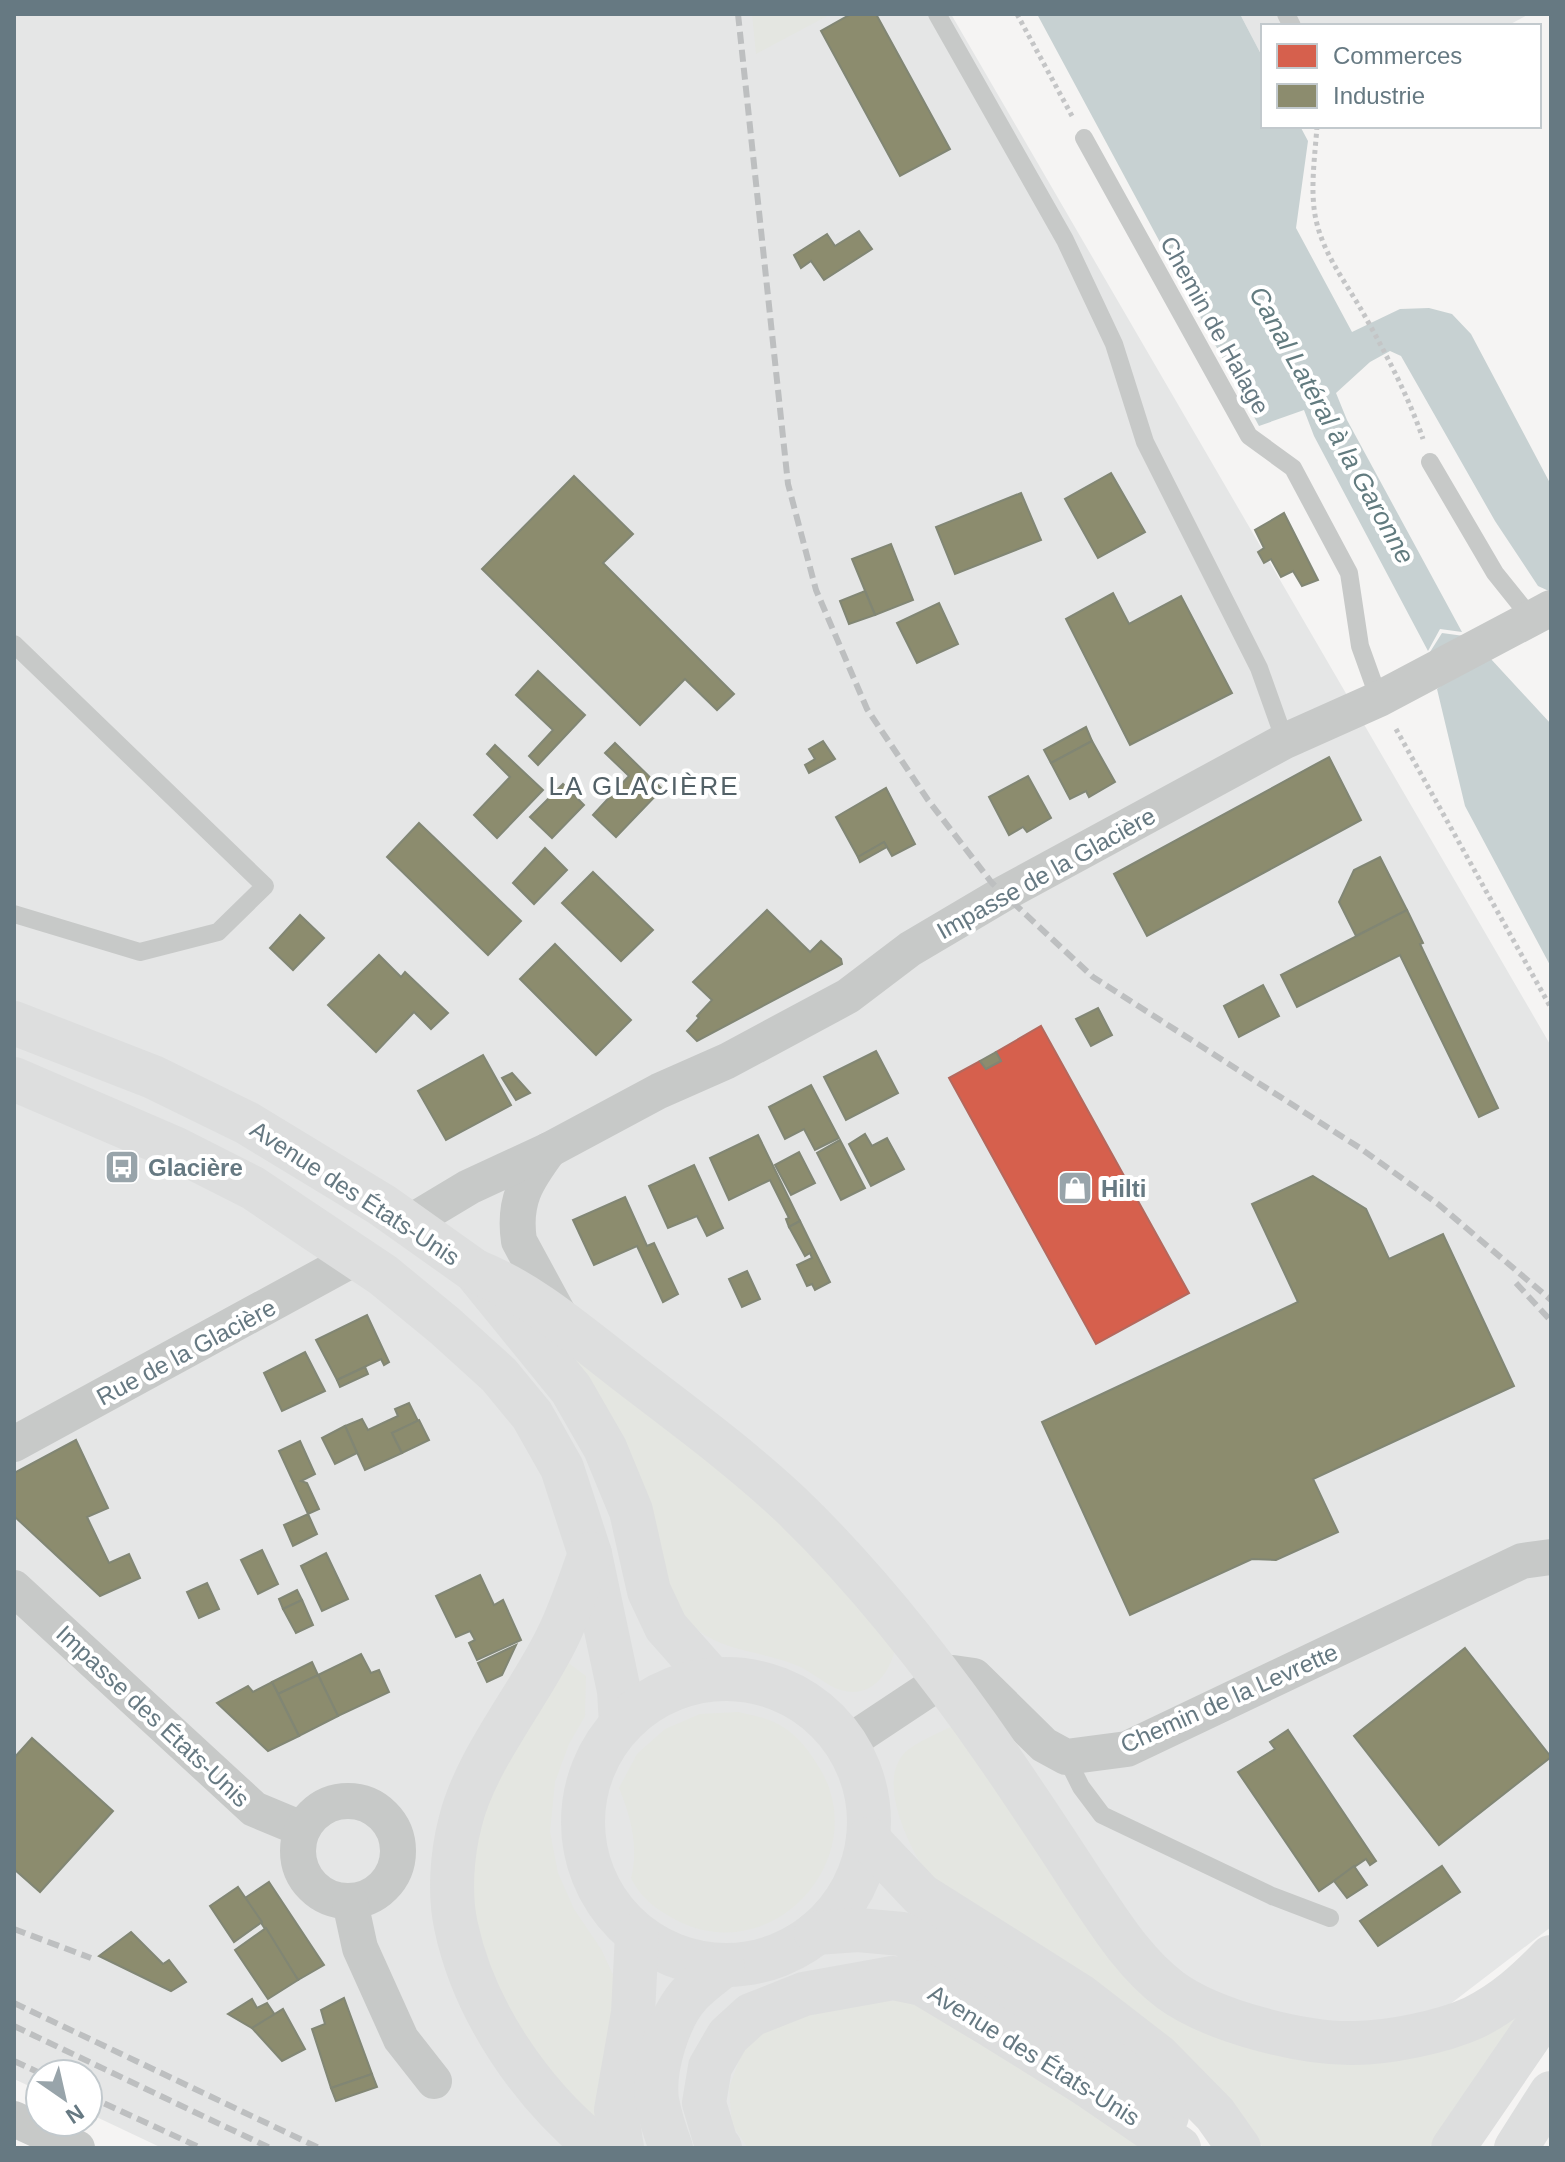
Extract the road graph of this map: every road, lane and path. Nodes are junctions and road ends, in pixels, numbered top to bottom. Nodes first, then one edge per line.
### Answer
1 (937, 14) edge
2 (1017, 14) edge
3 (1317, 128) edge
4 (1084, 138) joint
5 (1430, 462) joint
6 (1541, 613) edge
7 (14, 644) edge
8 (1379, 699) junction
9 (1285, 741) junction
10 (14, 914) edge
11 (1551, 1008) edge
12 (14, 1023) edge
13 (14, 1079) edge
14 (549, 1150) junction
15 (409, 1223) junction
16 (357, 1257) junction
17 (475, 1271) junction
18 (564, 1324) junction
19 (14, 1444) edge
20 (590, 1554) junction
21 (1551, 1557) edge
22 (14, 1588) edge
23 (712, 1679) junction
24 (943, 1681) junction
25 (621, 1724) junction
26 (846, 1744) junction
27 (1066, 1757) junction
28 (302, 1829) junction
29 (868, 1839) junction
30 (350, 1902) junction
31 (1330, 1918) dead end
32 (816, 1933) junction
33 (637, 1935) junction
34 (1551, 1957) edge
35 (723, 1966) junction
36 (1551, 2005) edge
37 (1551, 2041) edge
38 (434, 2081) dead end
39 (1551, 2093) edge
40 (14, 2119) edge
41 (77, 2148) edge
42 (598, 2148) edge
43 (622, 2148) edge
44 (671, 2148) edge
45 (720, 2148) edge
46 (1179, 2148) edge
47 (1192, 2148) edge
48 (1239, 2148) edge
49 (1453, 2148) edge
50 (1485, 2148) edge
51 (1516, 2148) edge

1 - 9 lane
2 - 4 path
3 - 5 path
4 - 8 lane, Chemin de Halage
5 - 6 lane
6 - 8 street, Impasse de la Glacière
7 - 10 lane
8 - 9 street, Impasse de la Glacière
8 - 11 path
9 - 14 street, Impasse de la Glacière
12 - 15 main road, Avenue des États-Unis
13 - 16 main road
14 - 15 street, Impasse de la Glacière
14 - 18 street, Impasse de la Glacière
15 - 17 main road, Avenue des États-Unis
16 - 19 street, Rue de la Glacière
16 - 20 main road
17 - 18 main road
17 - 23 main road, Avenue des États-Unis
18 - 24 main road
20 - 25 main road
20 - 42 main road
21 - 27 street, Chemin de la Levrette
22 - 28 street, Impasse des États-Unis
23 - 25 main road
23 - 26 main road
24 - 26 street
24 - 27 street
24 - 34 main road
25 - 33 main road
26 - 29 main road
27 - 31 lane
28 - 30 street
28 - 30 street
29 - 32 main road
29 - 48 main road
30 - 38 street
32 - 35 main road
32 - 47 main road, Avenue des États-Unis
33 - 35 main road
33 - 43 main road
35 - 44 main road
36 - 49 main road
37 - 50 main road
39 - 51 main road
40 - 41 street
45 - 46 main road, Avenue des États-Unis

